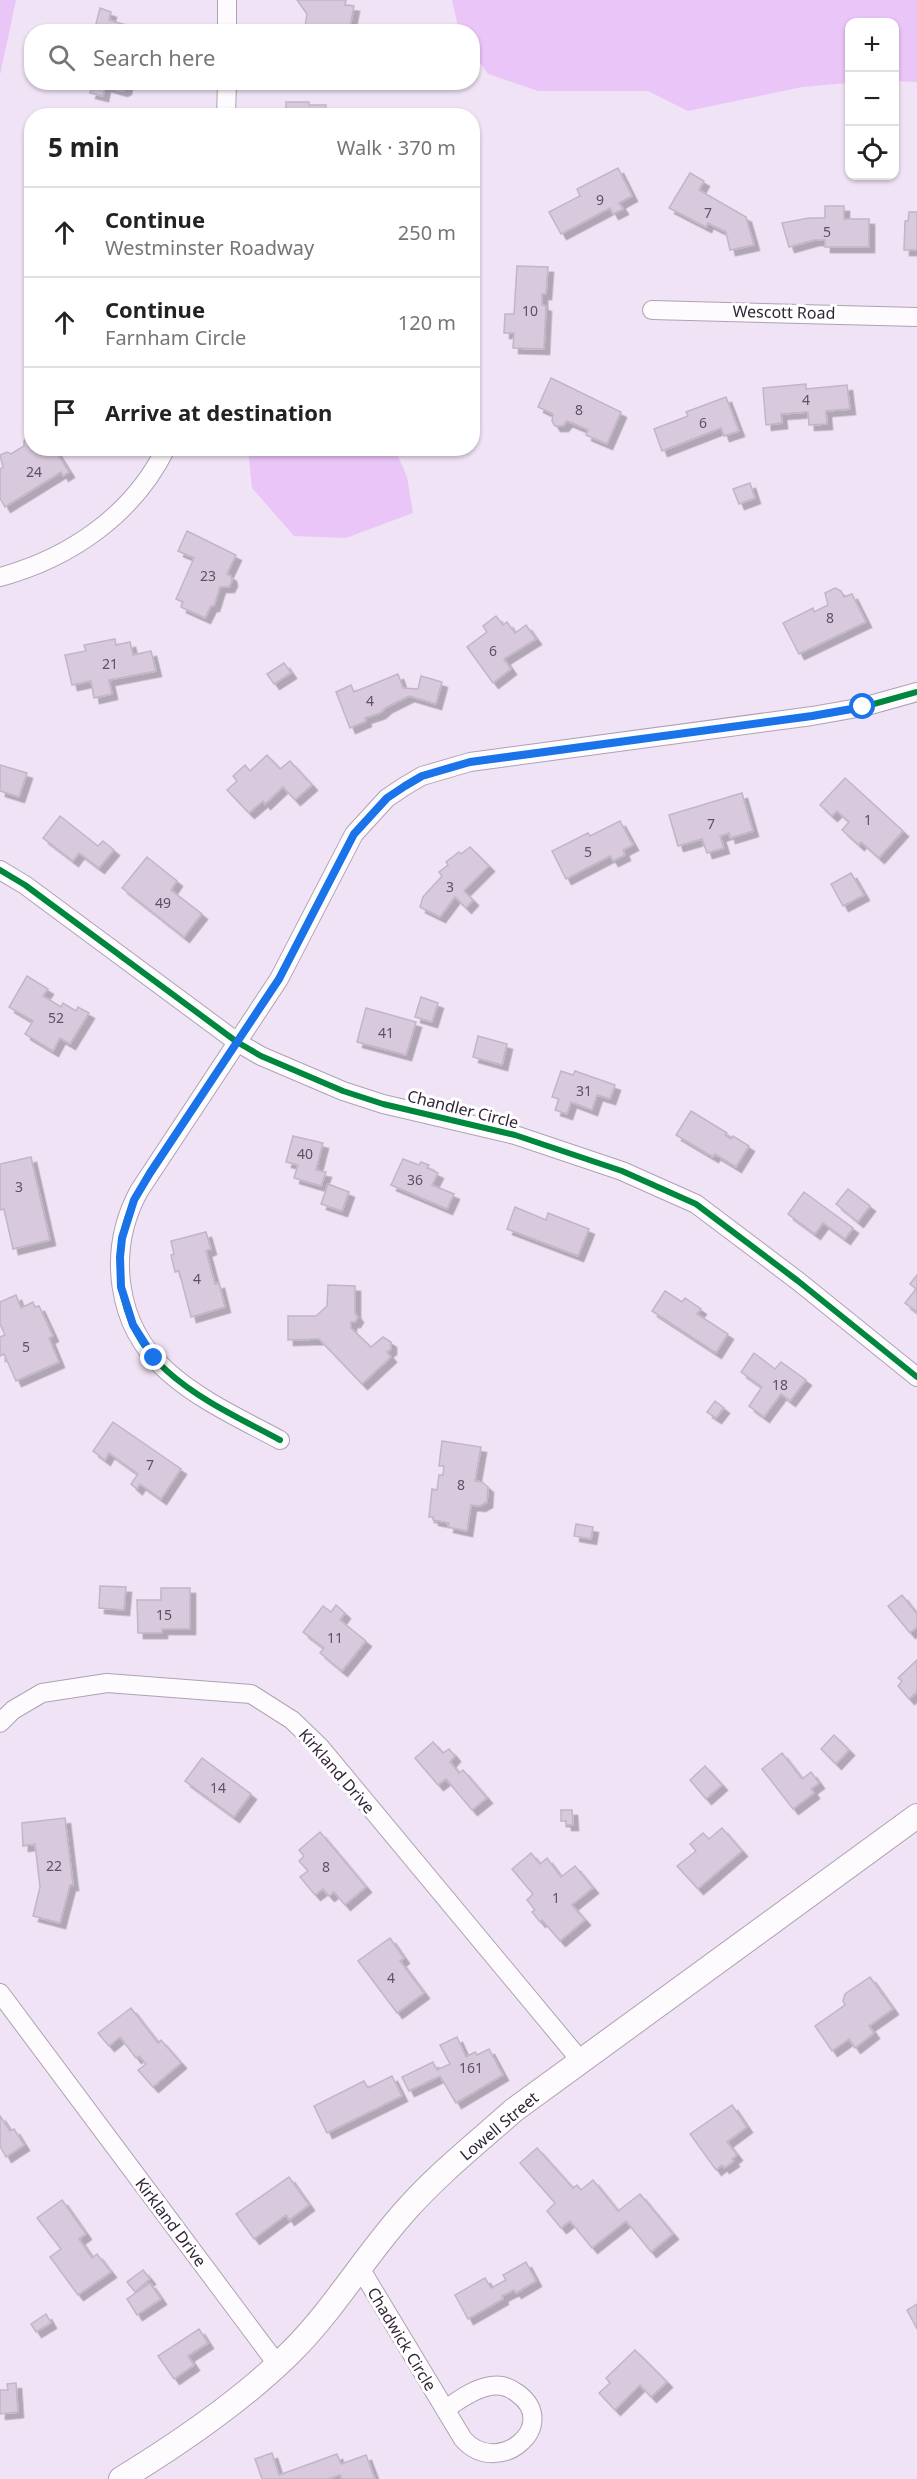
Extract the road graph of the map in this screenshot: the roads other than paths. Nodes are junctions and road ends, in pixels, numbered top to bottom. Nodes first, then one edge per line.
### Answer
1 (227, 0) edge
2 (227, 24) edge
3 (227, 90) edge
4 (226, 108) edge
5 (652, 310) dead end
6 (917, 316) edge
7 (162, 456) edge
8 (0, 577) edge
9 (917, 692) edge
10 (0, 870) edge
11 (237, 1042) junction
12 (917, 1377) edge
13 (280, 1440) dead end
14 (0, 1723) edge
15 (917, 1816) edge
16 (0, 1993) edge
17 (581, 2061) junction
18 (360, 2268) junction
19 (277, 2364) junction
20 (445, 2409) junction
21 (121, 2479) edge

1 - 2 street
3 - 4 street
5 - 6 street, Wescott Road
7 - 8 street
9 - 11 street
10 - 11 street, Chandler Circle
11 - 12 street, Chandler Circle
11 - 13 street
14 - 17 street, Kirkland Drive
15 - 17 main road, Lowell Street
16 - 19 street, Kirkland Drive
17 - 18 main road, Lowell Street
18 - 19 main road, Lowell Street
18 - 20 street, Chadwick Circle
19 - 21 main road, Lowell Street
20 - 20 street, Chadwick Circle

